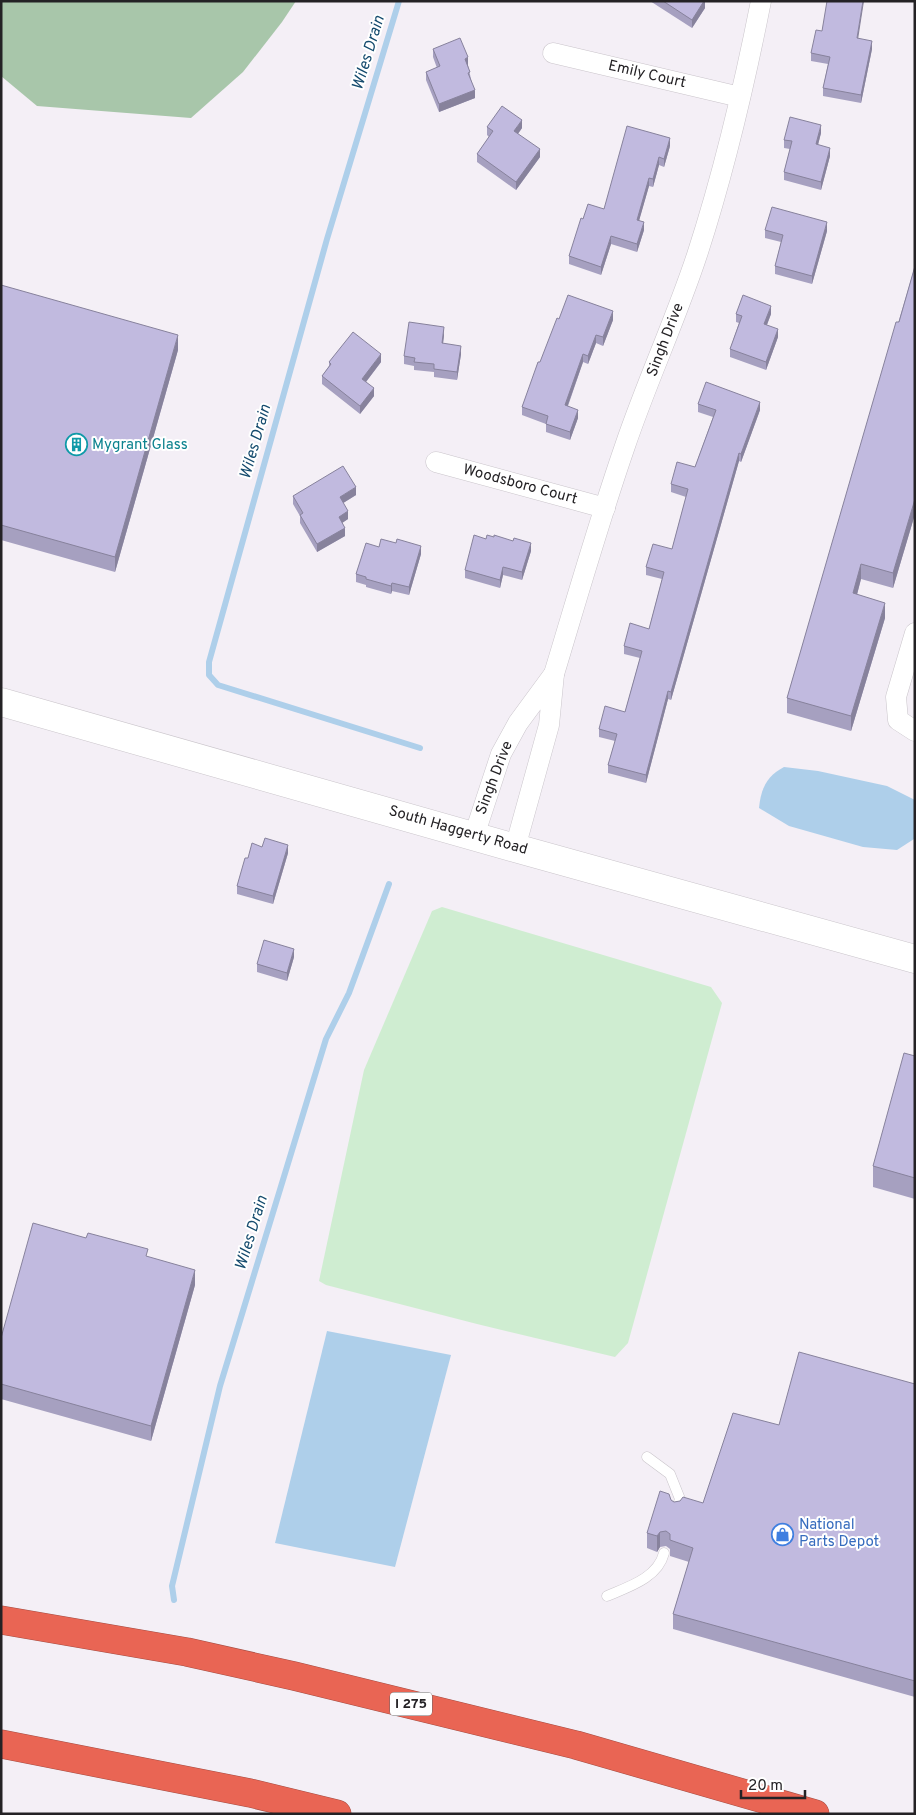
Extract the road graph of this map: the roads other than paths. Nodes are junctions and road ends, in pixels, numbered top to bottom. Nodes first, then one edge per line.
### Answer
1 (761, 1) edge
2 (553, 54) dead end
3 (740, 97) junction
4 (436, 462) dead end
5 (605, 508) junction
6 (915, 633) edge
7 (554, 674) junction
8 (1, 702) edge
9 (915, 731) edge
10 (474, 836) junction
11 (515, 848) junction
12 (915, 959) edge
13 (647, 1457) dead end
14 (676, 1511) edge
15 (664, 1554) dead end
16 (606, 1596) dead end
17 (1, 1620) edge
18 (1, 1744) edge
19 (337, 1814) edge
20 (815, 1814) edge

1 - 3 street, Singh Drive
2 - 3 street, Emily Court
3 - 5 street, Singh Drive
4 - 5 street, Woodsboro Court
5 - 7 street, Singh Drive
6 - 9 street
7 - 10 street, Singh Drive
7 - 11 street, Singh Drive
8 - 10 main road, South Haggerty Road
10 - 11 main road, South Haggerty Road
11 - 12 main road, South Haggerty Road
13 - 14 lane
15 - 16 lane
17 - 20 highway, I 275
18 - 19 highway

